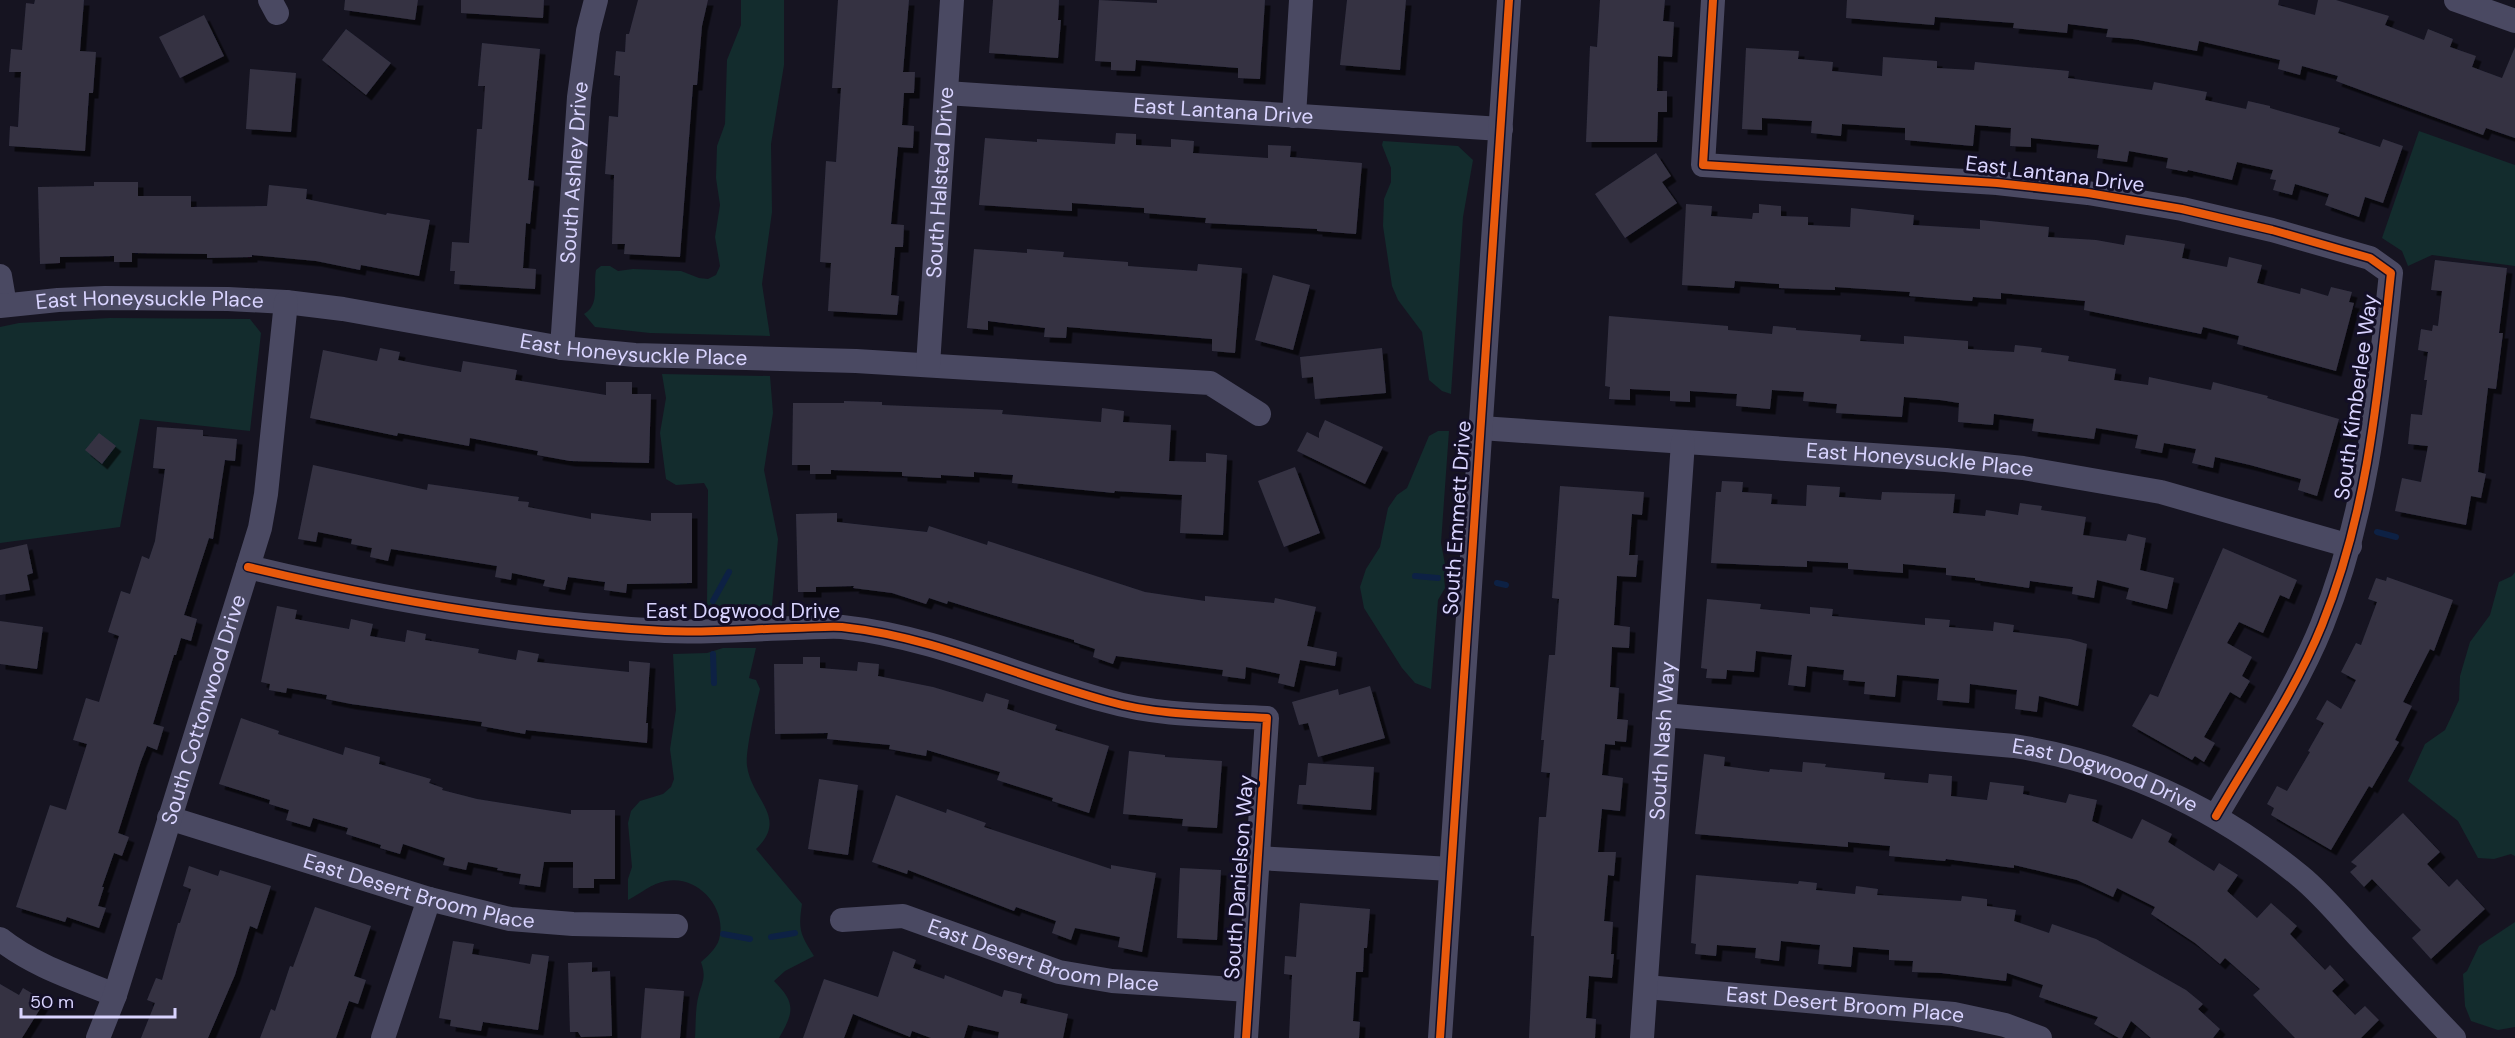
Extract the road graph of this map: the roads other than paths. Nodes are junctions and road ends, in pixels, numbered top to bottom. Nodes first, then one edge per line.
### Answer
1 (596, 0) edge
2 (952, 0) edge
3 (1301, 0) edge
4 (1509, 0) edge
5 (1713, 0) edge
6 (2456, 0) edge
7 (2515, 21) edge
8 (946, 93) junction
9 (1294, 116) junction
10 (1501, 129) junction
11 (2391, 273) joint
12 (0, 276) edge
13 (286, 302) junction
14 (3, 305) edge
15 (562, 348) junction
16 (928, 365) junction
17 (1259, 414) dead end
18 (1481, 428) junction
19 (1683, 442) junction
20 (2350, 546) junction
21 (248, 567) junction
22 (1664, 715) junction
23 (1267, 718) joint
24 (2216, 816) junction
25 (169, 818) junction
26 (1258, 858) junction
27 (1451, 869) junction
28 (429, 899) junction
29 (842, 920) dead end
30 (676, 926) dead end
31 (0, 939) edge
32 (1646, 987) junction
33 (1249, 990) junction
34 (115, 995) junction
35 (98, 1038) edge
36 (383, 1038) edge
37 (1246, 1038) edge
38 (1440, 1038) edge
39 (1642, 1038) edge
40 (2040, 1038) edge
41 (2454, 1038) edge

1 - 15 street, South Ashley Drive
2 - 8 street, South Halsted Drive
3 - 9 street
4 - 10 street, South Emmett Drive
5 - 11 street, East Lantana Drive
6 - 7 street
8 - 9 street, East Lantana Drive
8 - 16 street, South Halsted Drive
9 - 10 street, East Lantana Drive
10 - 18 street, South Emmett Drive
11 - 20 street, South Kimberlee Way
12 - 14 street
13 - 14 street, East Honeysuckle Place
13 - 15 street, East Honeysuckle Place
13 - 21 street, South Cottonwood Drive
15 - 16 street, East Honeysuckle Place
16 - 17 street, East Honeysuckle Place
18 - 19 street, East Honeysuckle Place
18 - 27 street, South Emmett Drive
19 - 20 street, East Honeysuckle Place
19 - 22 street, South Nash Way
20 - 24 street, South Kimberlee Way
21 - 23 street, East Dogwood Drive
21 - 25 street, South Cottonwood Drive
22 - 24 street, East Dogwood Drive
22 - 32 street, South Nash Way
23 - 26 street, South Danielson Way
24 - 41 street, East Dogwood Drive
25 - 28 street, East Desert Broom Place
25 - 34 street, South Cottonwood Drive
26 - 27 street
26 - 33 street, South Danielson Way
27 - 38 street, South Emmett Drive
28 - 30 street, East Desert Broom Place
28 - 36 street
29 - 33 street, East Desert Broom Place
31 - 34 street
32 - 39 street, South Nash Way
32 - 40 street, East Desert Broom Place
33 - 37 street, South Danielson Way
34 - 35 street, South Cottonwood Drive

